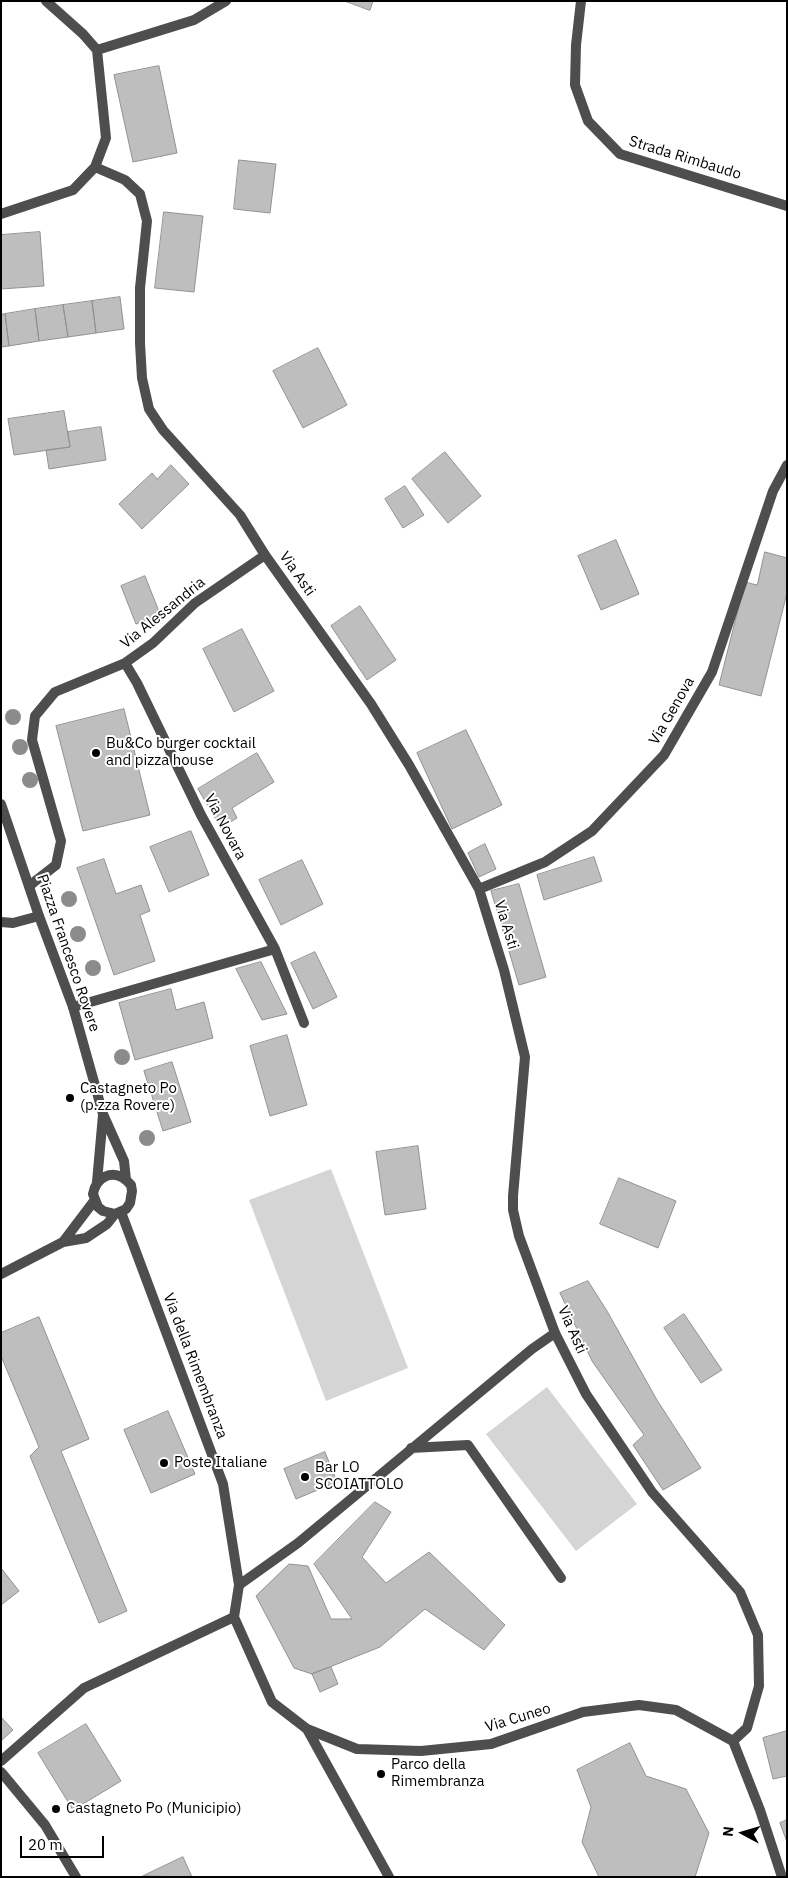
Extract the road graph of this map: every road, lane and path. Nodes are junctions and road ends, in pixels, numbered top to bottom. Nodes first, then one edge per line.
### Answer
1 (46, 1) edge
2 (226, 1) edge
3 (581, 1) edge
4 (97, 50) junction
5 (95, 167) junction
6 (787, 206) edge
7 (1, 214) edge
8 (787, 465) edge
9 (265, 555) junction
10 (126, 663) junction
11 (1, 804) edge
12 (29, 886) junction
13 (479, 890) junction
14 (39, 916) junction
15 (1, 922) edge
16 (275, 949) junction
17 (73, 1007) junction
18 (304, 1023) dead end
19 (103, 1114) junction
20 (126, 1180) junction
21 (98, 1182) junction
22 (94, 1201) junction
23 (118, 1213) junction
24 (63, 1242) junction
25 (1, 1274) edge
26 (555, 1333) junction
27 (411, 1448) junction
28 (561, 1578) dead end
29 (238, 1585) junction
30 (234, 1617) junction
31 (306, 1729) junction
32 (733, 1741) junction
33 (1, 1761) edge
34 (1, 1772) edge
35 (76, 1877) edge
36 (389, 1877) edge
37 (782, 1877) edge

1 - 4 street
2 - 4 street
3 - 6 street, Strada Rimbaudo
4 - 5 street
5 - 7 street
5 - 9 street, Via Asti
8 - 13 street, Via Genova
9 - 10 street, Via Alessandria
9 - 13 street, Via Asti
10 - 12 street, Via Alessandria
10 - 16 street, Via Novara
11 - 12 street, Piazza Francesco Rovere
12 - 14 street, Piazza Francesco Rovere
13 - 26 street, Via Asti
14 - 15 street
14 - 17 street, Piazza Francesco Rovere
16 - 17 street
16 - 18 street, Via Novara
17 - 19 street, Piazza Francesco Rovere
19 - 20 street, Piazza Francesco Rovere
19 - 21 street, Piazza Francesco Rovere
20 - 21 street
20 - 23 street
21 - 22 street
22 - 23 street
22 - 24 street
23 - 24 street
23 - 29 street, Via della Rimembranza
24 - 25 street
26 - 27 street
26 - 32 street, Via Asti
27 - 28 street
27 - 29 street
29 - 30 street, Via della Rimembranza
30 - 31 street
30 - 33 street
31 - 32 street, Via Cuneo
31 - 36 street
32 - 37 street
34 - 35 street

